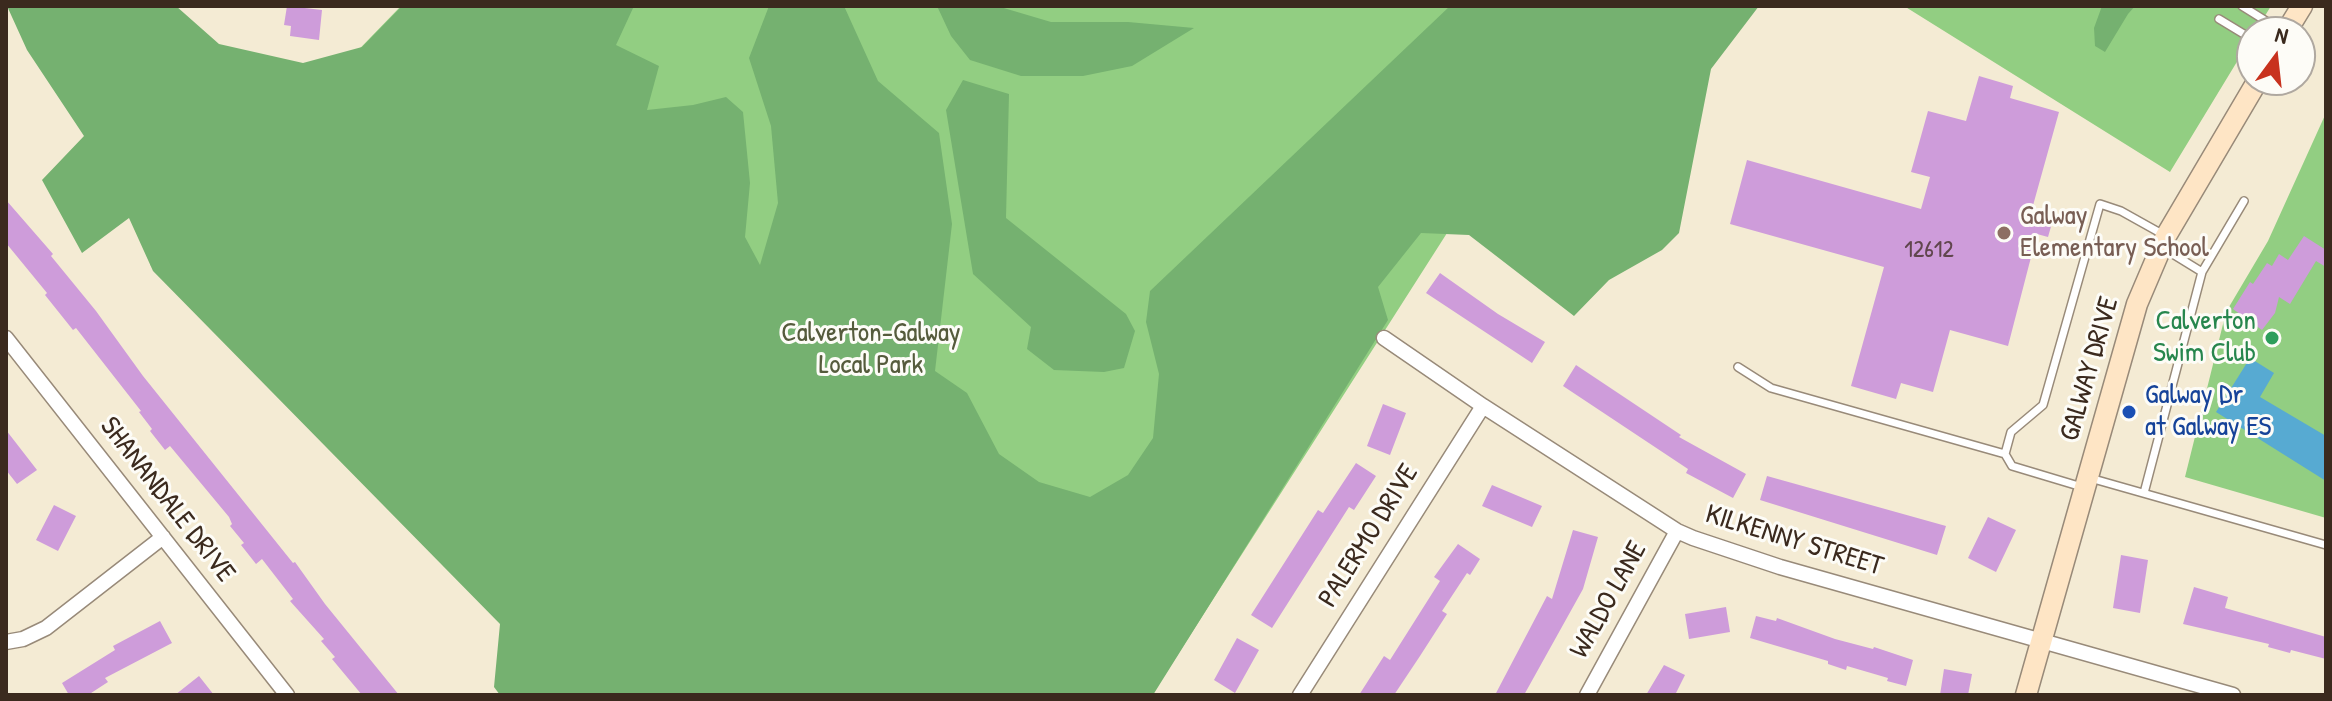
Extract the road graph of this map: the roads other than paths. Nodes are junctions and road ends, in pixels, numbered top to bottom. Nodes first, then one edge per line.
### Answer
1 (2219, 19) dead end
2 (2236, 29) edge
3 (2249, 96) edge
4 (2244, 201) dead end
5 (2164, 242) junction
6 (2202, 272) junction
7 (6, 338) edge
8 (1384, 338) dead end
9 (1738, 367) dead end
10 (1483, 406) junction
11 (2005, 454) junction
12 (2086, 483) junction
13 (2144, 493) junction
14 (1677, 531) junction
15 (163, 537) junction
16 (2326, 545) edge
17 (2042, 640) junction
18 (6, 642) edge
19 (287, 695) edge
20 (1300, 695) edge
21 (1587, 695) edge
22 (2026, 695) edge
23 (2233, 695) edge

1 - 2 lane
3 - 5 street, GALWAY DRIVE
4 - 6 lane
5 - 6 lane
5 - 11 lane
5 - 12 street, GALWAY DRIVE
6 - 13 lane
7 - 15 street, SHANANDALE DRIVE
8 - 10 street, KILKENNY STREET
9 - 11 lane
10 - 14 street, KILKENNY STREET
10 - 20 street, PALERMO DRIVE
11 - 12 lane
12 - 13 lane
12 - 17 street, GALWAY DRIVE
13 - 16 lane
14 - 17 street, KILKENNY STREET
14 - 21 street, WALDO LANE
15 - 18 street
15 - 19 street, SHANANDALE DRIVE
17 - 22 street, GALWAY DRIVE
17 - 23 street, KILKENNY STREET

